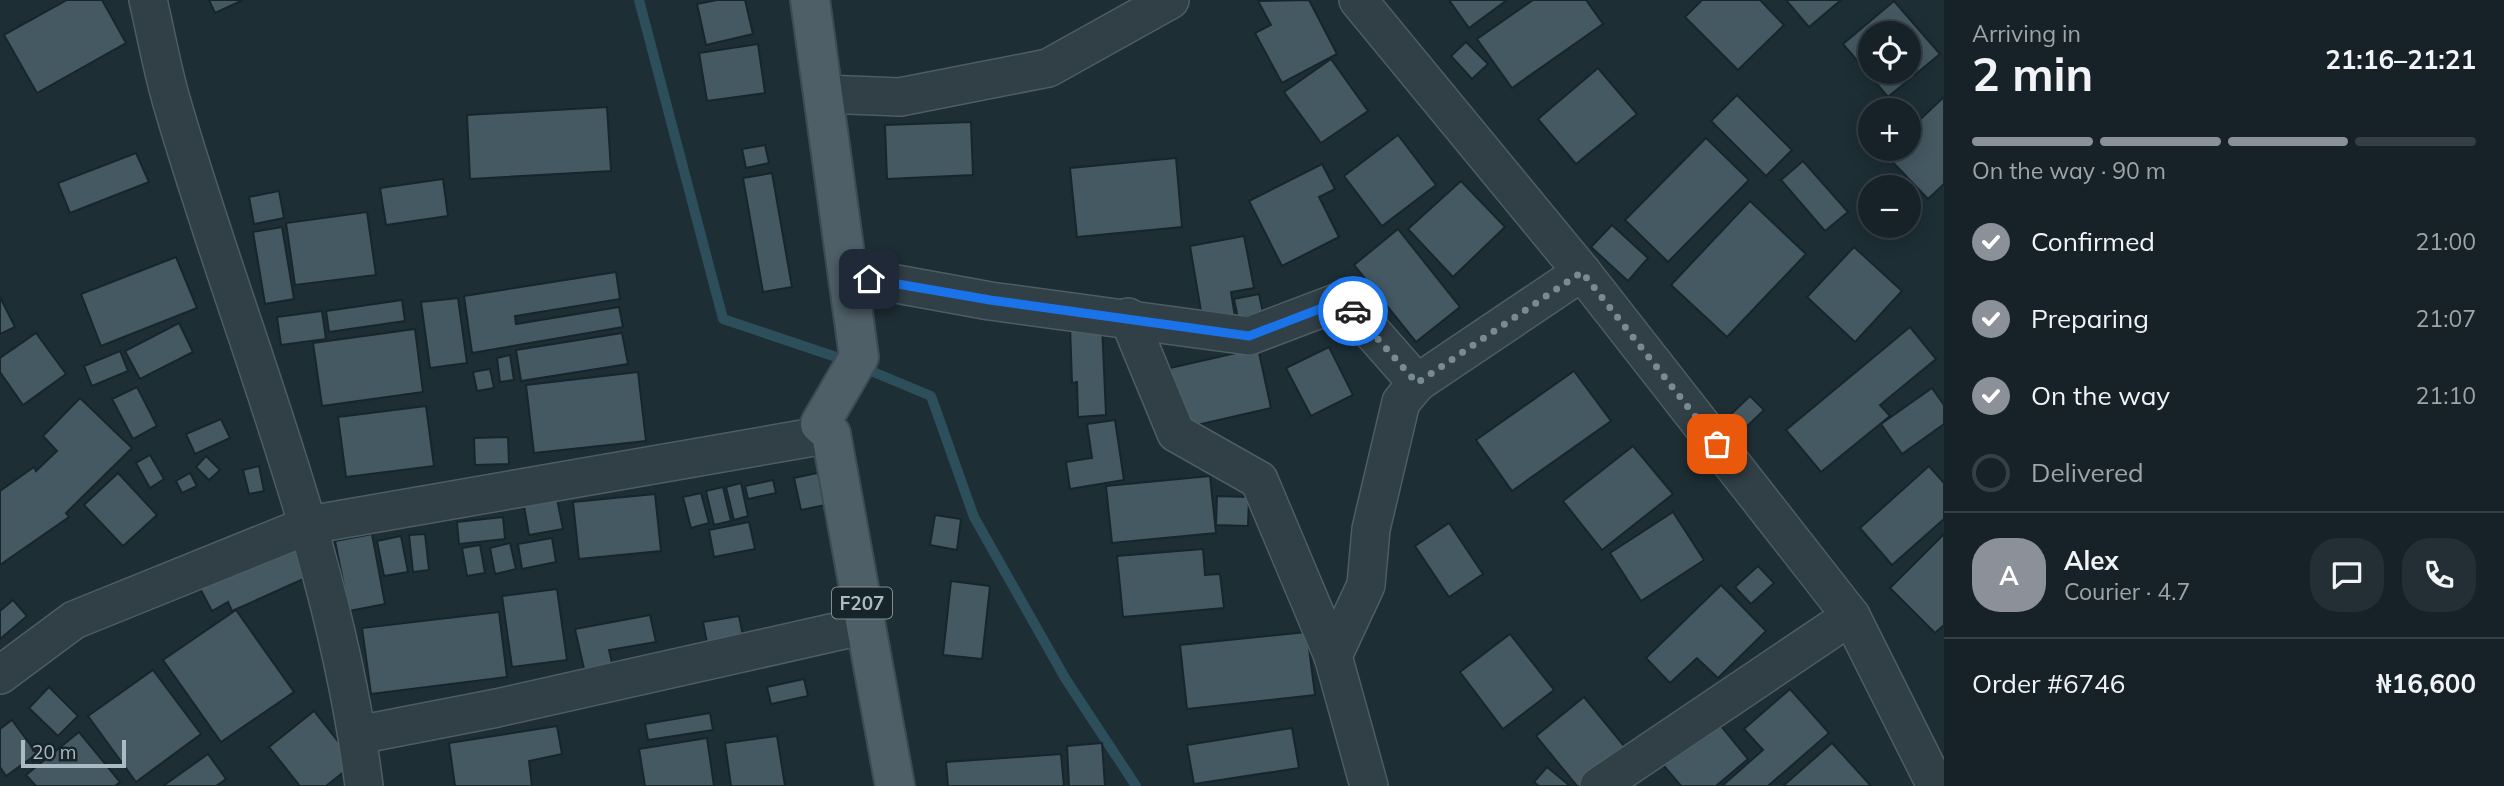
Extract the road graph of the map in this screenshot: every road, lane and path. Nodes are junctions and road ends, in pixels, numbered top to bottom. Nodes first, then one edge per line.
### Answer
1 (148, 0) edge
2 (810, 0) edge
3 (1170, 0) edge
4 (1358, 0) edge
5 (824, 94) junction
6 (1582, 272) junction
7 (850, 295) junction
8 (1128, 317) junction
9 (1417, 383) junction
10 (826, 429) junction
11 (309, 525) junction
12 (1851, 616) junction
13 (866, 625) junction
14 (1333, 656) junction
15 (0, 675) edge
16 (358, 735) junction
17 (364, 786) edge
18 (895, 786) edge
19 (1369, 786) edge
20 (1599, 786) edge
21 (1936, 786) edge

1 - 11 street
2 - 5 main road
3 - 5 street
4 - 6 street
5 - 7 main road
6 - 9 street
6 - 12 street
7 - 8 street
7 - 10 main road
8 - 9 street
8 - 14 street
9 - 14 street
10 - 11 street
10 - 13 main road, F207
11 - 15 street
11 - 16 street
12 - 20 street
12 - 21 street
13 - 16 street
13 - 18 main road, F207
14 - 19 street
16 - 17 street

